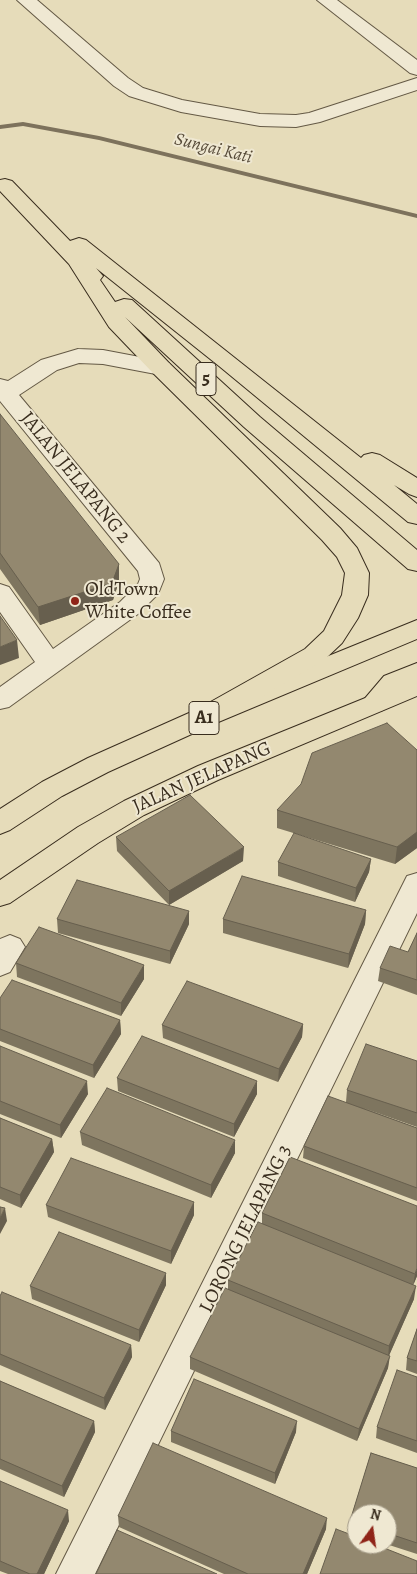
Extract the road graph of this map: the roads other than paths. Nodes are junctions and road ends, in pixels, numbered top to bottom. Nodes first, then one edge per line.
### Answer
1 (26, 0) edge
2 (326, 0) edge
3 (417, 69) edge
4 (417, 84) edge
5 (3, 182) edge
6 (79, 264) junction
7 (227, 360) junction
8 (161, 368) junction
9 (3, 390) edge
10 (417, 489) edge
11 (417, 516) edge
12 (417, 563) edge
13 (0, 593) edge
14 (417, 629) edge
15 (50, 664) junction
16 (417, 672) edge
17 (417, 686) edge
18 (0, 700) edge
19 (374, 703) junction
20 (208, 716) junction
21 (0, 823) edge
22 (417, 884) edge
23 (0, 894) edge
24 (75, 1574) edge

1 - 4 street
2 - 3 street
5 - 6 main road, 5
5 - 7 main road, 5
6 - 8 main road
6 - 12 main road, 5
7 - 10 main road
7 - 11 main road, 5
8 - 9 street
8 - 20 main road
9 - 15 street, JALAN JELAPANG 2
13 - 15 street
14 - 20 main road, A1
15 - 18 street
16 - 19 main road
17 - 19 main road, JALAN JELAPANG
19 - 23 main road, JALAN JELAPANG
20 - 21 main road, A1
22 - 24 street, LORONG JELAPANG 3

